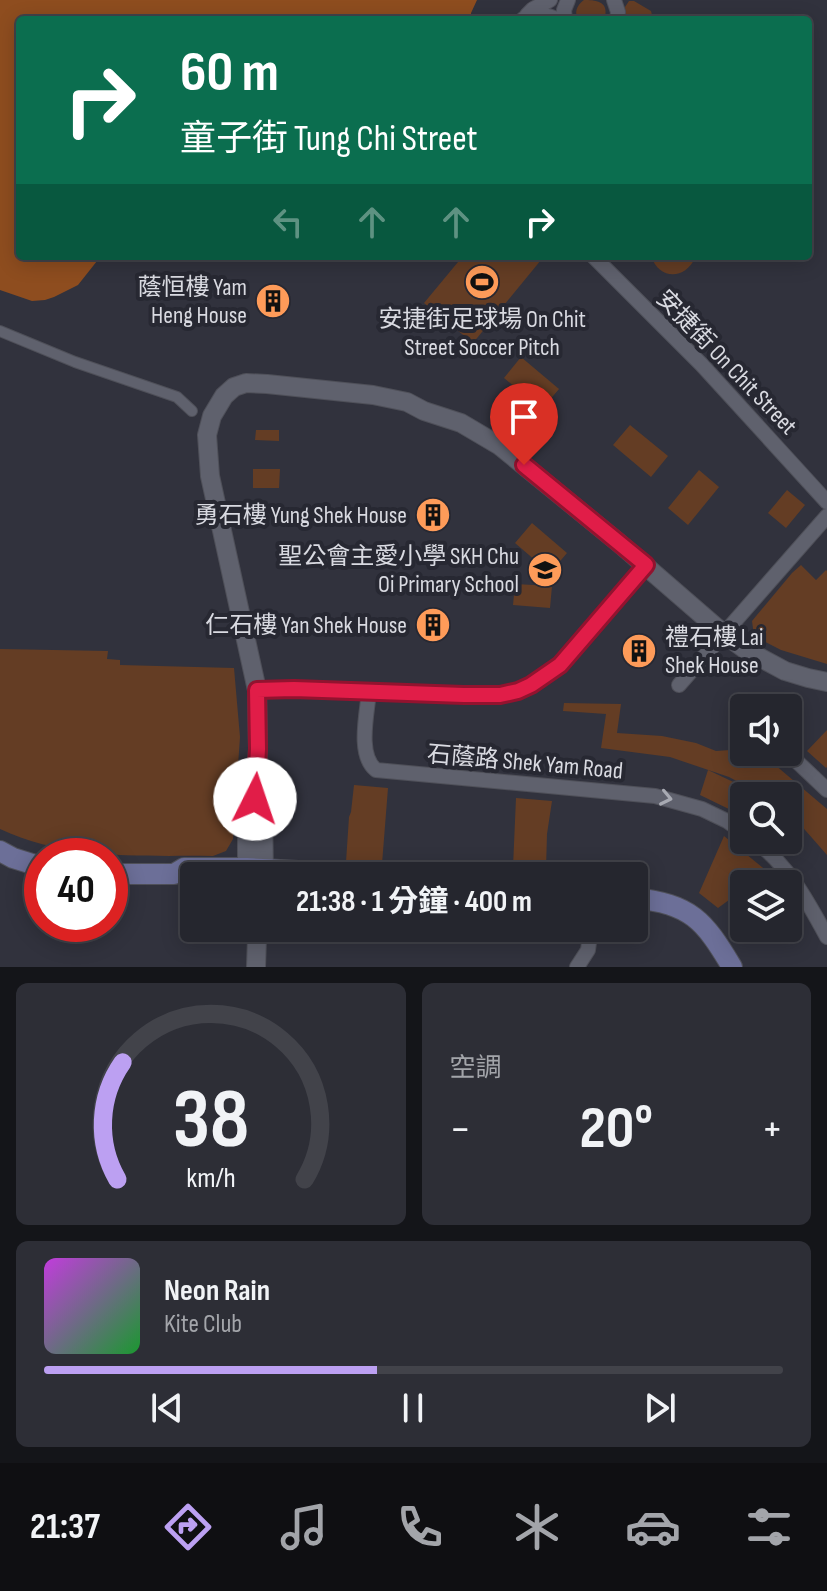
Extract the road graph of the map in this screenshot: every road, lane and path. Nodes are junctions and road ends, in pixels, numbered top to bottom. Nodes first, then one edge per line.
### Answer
1 (550, 0) edge
2 (525, 16) edge
3 (526, 16) edge
4 (548, 16) edge
5 (597, 260) edge
6 (0, 331) edge
7 (192, 411) dead end
8 (827, 502) edge
9 (827, 516) edge
10 (646, 565) junction
11 (724, 634) junction
12 (827, 682) edge
13 (679, 685) dead end
14 (257, 690) junction
15 (369, 692) junction
16 (802, 766) edge
17 (827, 790) edge
18 (730, 823) edge
19 (0, 851) edge
20 (771, 854) edge
21 (24, 861) edge
22 (254, 862) edge
23 (180, 870) edge
24 (128, 874) edge
25 (174, 874) junction
26 (180, 879) edge
27 (648, 900) edge
28 (827, 937) edge
29 (257, 942) edge
30 (589, 942) edge
31 (256, 967) edge
32 (577, 967) edge
33 (732, 967) edge

1 - 2 street
3 - 4 street
5 - 8 street, 安捷街 On Chit Street
6 - 7 street
9 - 11 street
10 - 11 street
10 - 14 street
10 - 15 street
11 - 12 street
11 - 13 street
14 - 15 street
14 - 22 street
15 -> 18 street, 石蔭路 Shek Yam Road
16 - 17 street
19 - 21 main road
20 - 28 street
23 - 25 main road
24 - 25 main road
25 - 26 main road
27 - 33 main road
29 - 31 street
30 - 32 street

